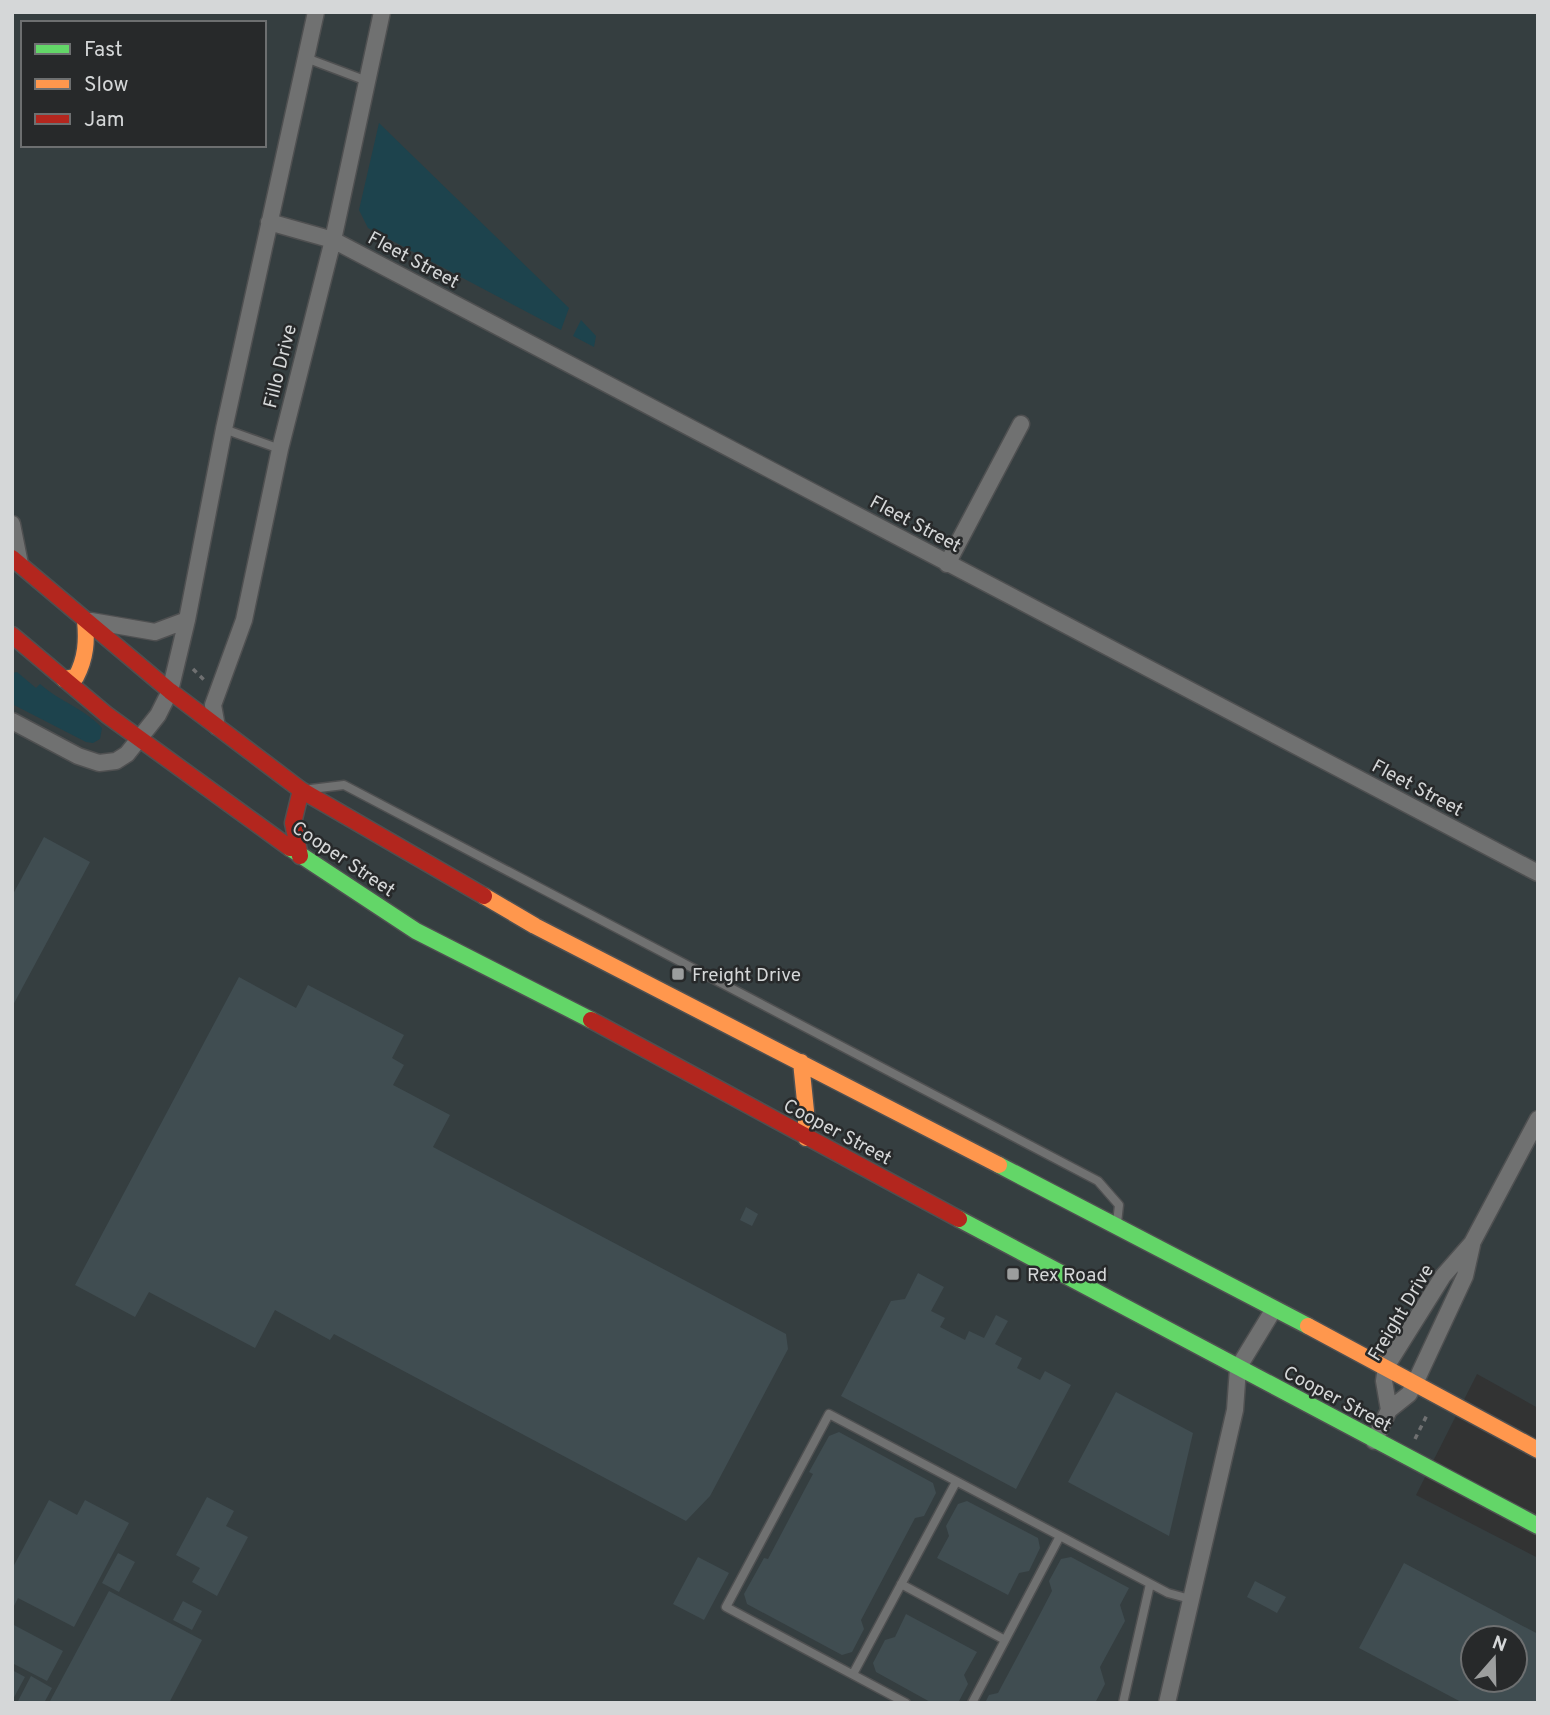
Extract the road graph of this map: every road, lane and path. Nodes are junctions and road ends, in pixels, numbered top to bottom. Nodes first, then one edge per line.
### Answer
1 (316, 12) edge
2 (382, 12) edge
3 (306, 58) junction
4 (367, 81) junction
5 (270, 222) junction
6 (333, 240) junction
7 (1021, 424) dead end
8 (224, 429) junction
9 (280, 449) junction
10 (12, 524) edge
11 (16, 561) edge
12 (947, 564) junction
13 (85, 620) junction
14 (187, 620) junction
15 (12, 635) edge
16 (186, 665) dead end
17 (64, 679) junction
18 (209, 684) dead end
19 (170, 691) junction
20 (12, 721) edge
21 (217, 727) junction
22 (140, 738) junction
23 (301, 790) junction
24 (300, 856) junction
25 (1538, 873) edge
26 (801, 1062) junction
27 (1538, 1119) edge
28 (806, 1138) junction
29 (1116, 1228) junction
30 (1472, 1243) junction
31 (1274, 1309) junction
32 (1386, 1367) junction
33 (1238, 1368) junction
34 (1415, 1384) junction
35 (1389, 1410) junction
36 (1428, 1413) dead end
37 (1415, 1438) dead end
38 (1374, 1441) junction
39 (1538, 1450) edge
40 (956, 1482) junction
41 (1538, 1526) edge
42 (1060, 1536) junction
43 (901, 1584) junction
44 (1150, 1584) junction
45 (1190, 1599) junction
46 (1005, 1640) junction
47 (853, 1674) junction
48 (906, 1703) edge
49 (972, 1703) edge
50 (1123, 1703) edge
51 (1167, 1703) edge

1 - 3 street, Fillo Drive
2 - 4 street, Fillo Drive
3 - 4 lane
3 - 5 street, Fillo Drive
4 - 6 street, Fillo Drive
5 - 6 street, Fleet Street
5 - 8 street, Fillo Drive
6 - 9 street, Fillo Drive
6 - 12 street, Fleet Street
7 - 12 street
8 - 9 lane
8 - 14 street, Fillo Drive
9 - 21 street, Fillo Drive
10 - 11 street, Cooper Street
11 - 13 main road, Cooper Street
12 - 25 street, Fleet Street
13 - 14 street
13 - 17 main road
13 - 19 main road, Cooper Street
14 - 19 street, Fillo Drive
15 - 17 main road, Cooper Street
16 - 18 path
17 - 22 main road, Cooper Street
19 - 21 main road, Cooper Street
19 - 22 street
20 - 22 street
21 - 23 main road, Cooper Street
22 - 24 main road, Cooper Street
23 - 24 main road
23 - 26 main road, Cooper Street
23 - 29 lane, Cooper Street
24 - 28 main road, Cooper Street
26 - 28 main road
26 - 29 main road, Cooper Street
27 - 30 street, Freight Drive
28 - 33 main road, Cooper Street
29 - 31 main road, Cooper Street
30 - 32 street, Freight Drive
30 - 34 street, Freight Drive
31 - 32 main road, Cooper Street
31 - 33 street
32 - 34 main road, Cooper Street
32 - 35 street, Freight Drive
33 - 38 main road, Cooper Street
33 - 45 street
34 - 35 street, Freight Drive
34 - 39 main road, Cooper Street
35 - 38 street, Freight Drive
36 - 37 path
38 - 41 main road, Cooper Street
40 - 42 lane
40 - 43 lane
40 - 47 lane
42 - 44 lane
42 - 46 lane
43 - 46 lane
43 - 47 lane
44 - 45 lane
44 - 50 lane
45 - 51 street
46 - 49 lane
47 - 48 lane

